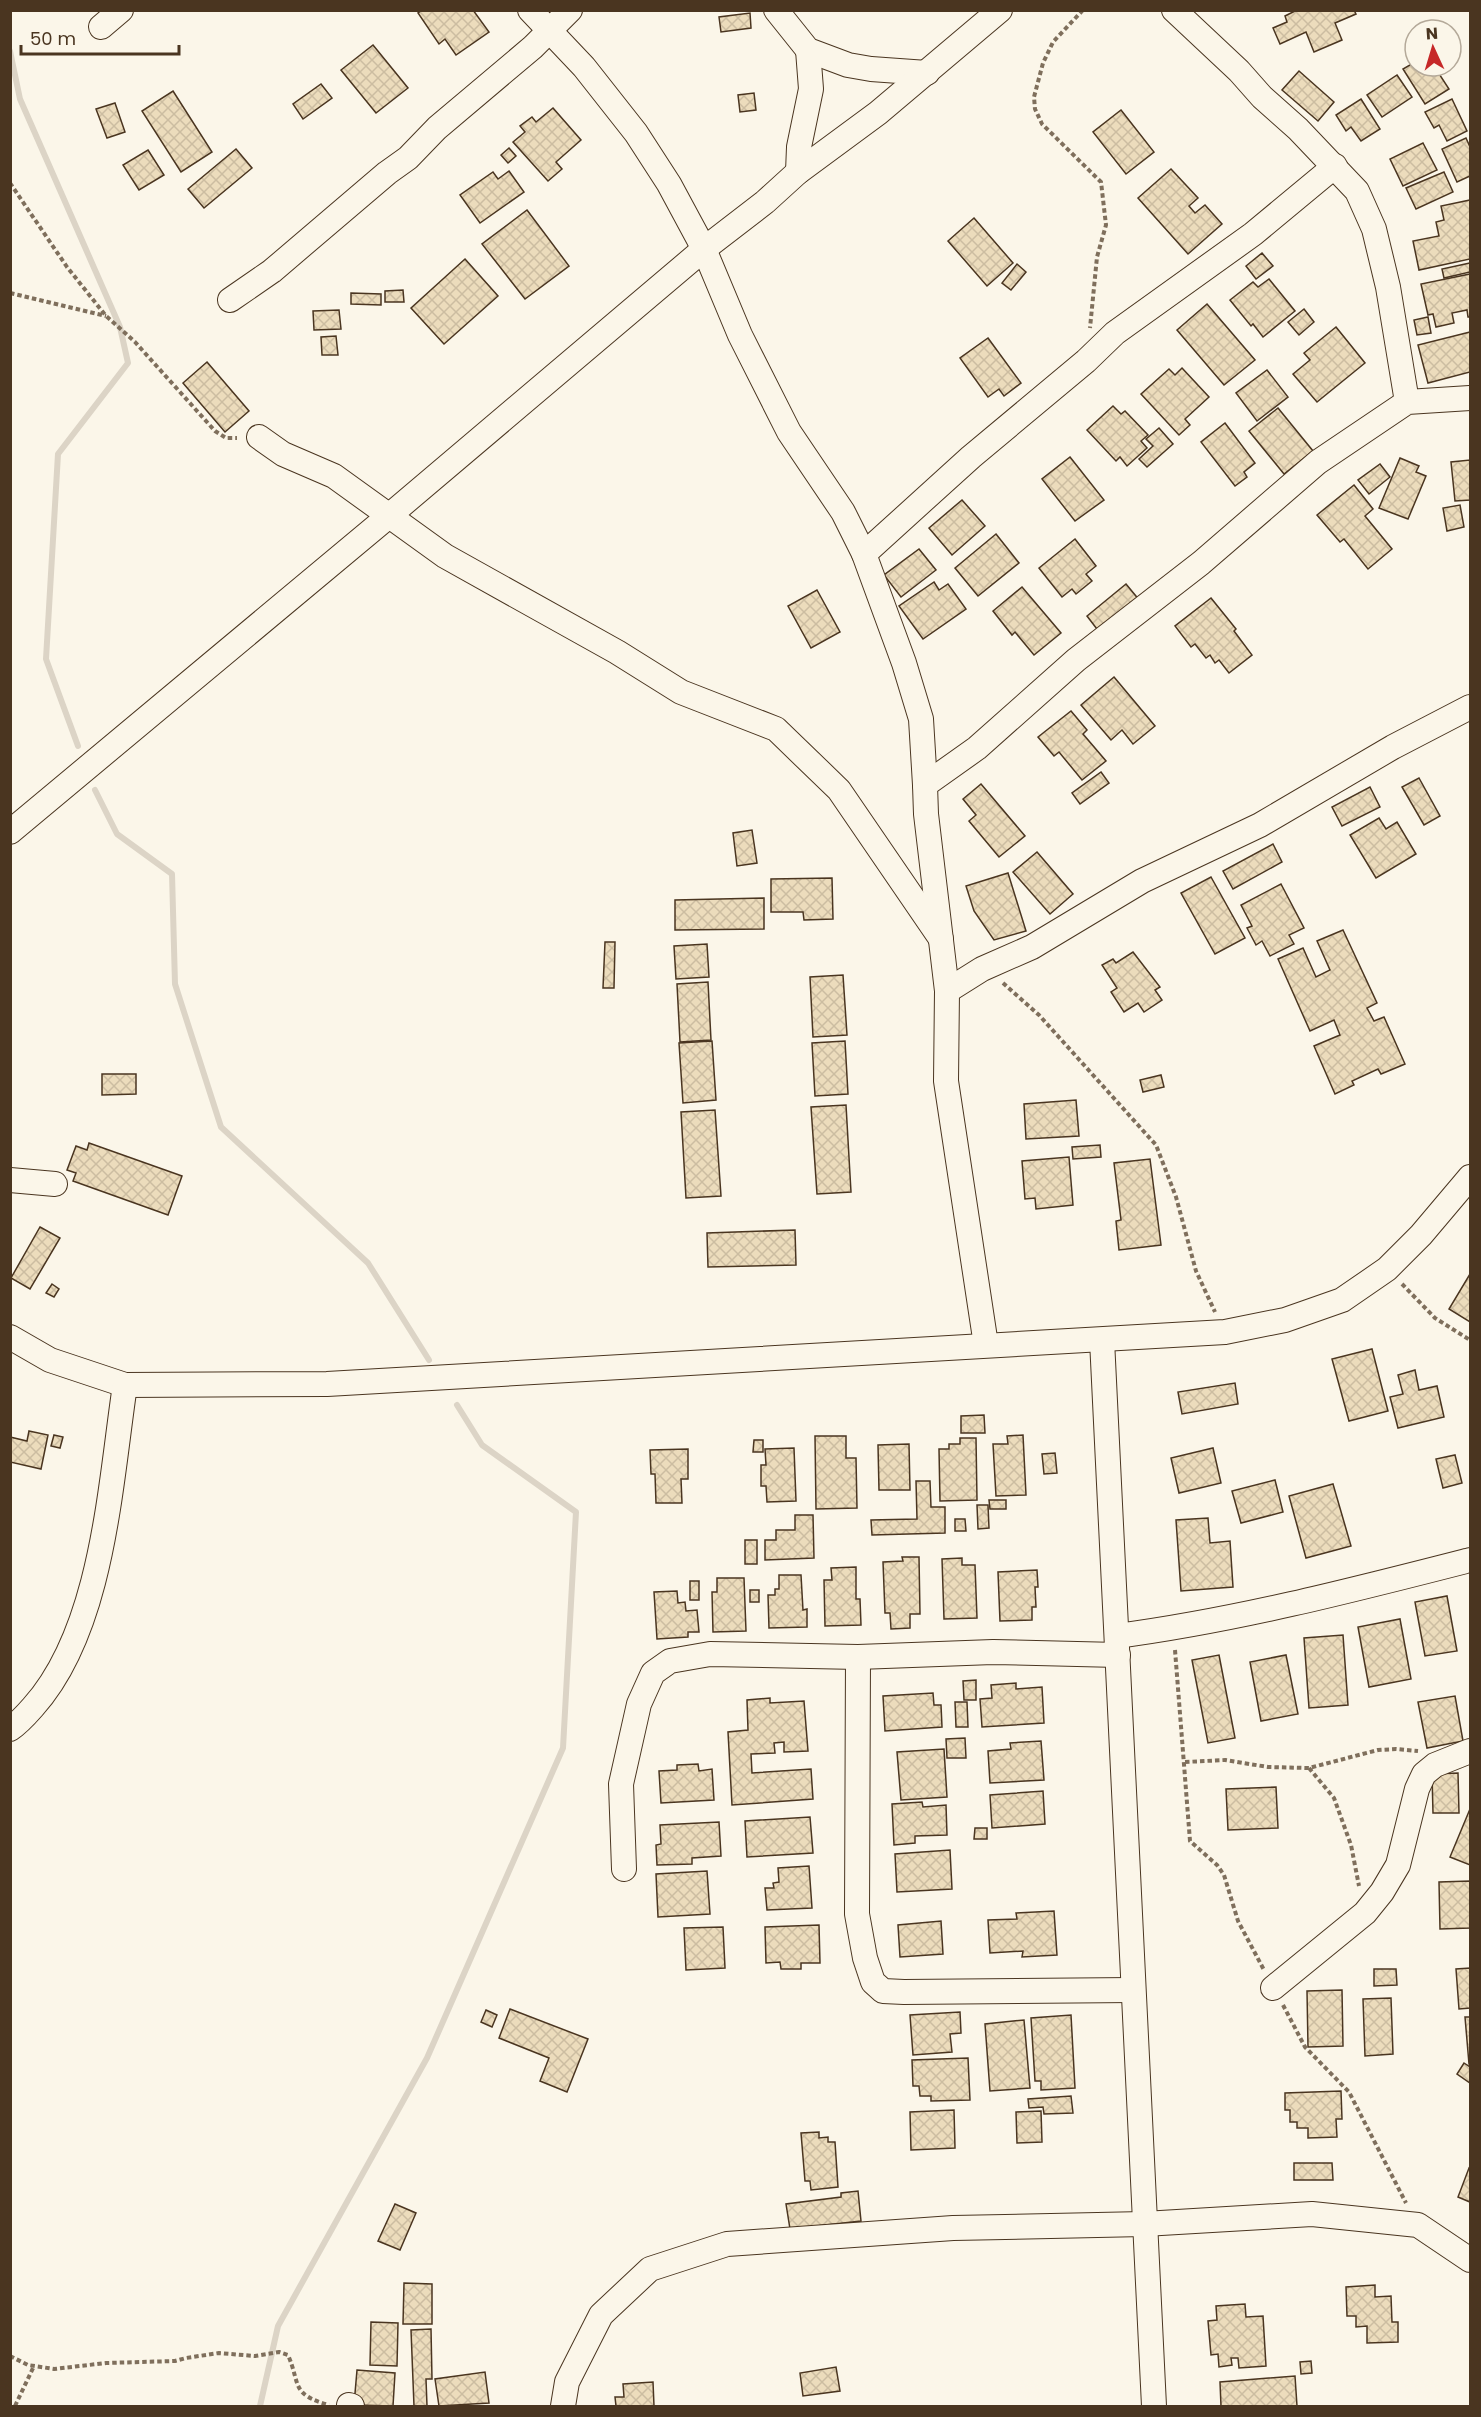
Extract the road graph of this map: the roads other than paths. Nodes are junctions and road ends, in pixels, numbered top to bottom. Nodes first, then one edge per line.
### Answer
1 (122, 10) edge
2 (530, 10) edge
3 (570, 10) edge
4 (776, 10) edge
5 (1000, 10) edge
6 (1174, 10) edge
7 (101, 27) dead end
8 (549, 30) junction
9 (808, 50) junction
10 (927, 73) junction
11 (1335, 166) junction
12 (798, 172) junction
13 (704, 249) junction
14 (230, 300) dead end
15 (1470, 398) edge
16 (1407, 402) junction
17 (259, 436) road end
18 (390, 515) junction
19 (864, 554) junction
20 (1470, 706) edge
21 (925, 785) junction
22 (10, 832) edge
23 (942, 941) junction
24 (947, 991) junction
25 (1470, 1177) edge
26 (10, 1180) edge
27 (55, 1184) dead end
28 (10, 1338) edge
29 (1102, 1340) junction
30 (986, 1345) junction
31 (124, 1384) junction
32 (1470, 1560) edge
33 (1117, 1645) junction
34 (858, 1657) junction
35 (10, 1729) edge
36 (1470, 1751) edge
37 (624, 1869) dead end
38 (1273, 1988) road end
39 (1133, 1990) junction
40 (1144, 2224) junction
41 (1470, 2260) edge
42 (563, 2406) edge
43 (1154, 2406) edge

1 - 7 street
2 - 8 street
3 - 8 street
4 - 9 street
5 - 10 street
6 - 11 street
8 - 13 street
8 - 14 street
9 - 10 street
9 - 12 street
10 - 12 street
11 - 16 street
11 - 19 street
12 - 13 street
13 - 18 street
13 - 19 street
15 - 16 street
16 - 21 street
17 - 18 street
18 - 22 street
18 - 23 street
19 - 21 street
20 - 24 street
21 - 23 street
23 - 24 street
24 - 30 street
25 - 29 street
26 - 27 street
28 - 31 street
29 - 30 street
29 - 33 street
30 - 31 street
31 - 35 street
32 - 33 street
33 - 34 street
33 - 39 street
34 - 37 street
34 - 39 street
36 - 38 street
39 - 40 street
40 - 41 street
40 - 42 street
40 - 43 street

